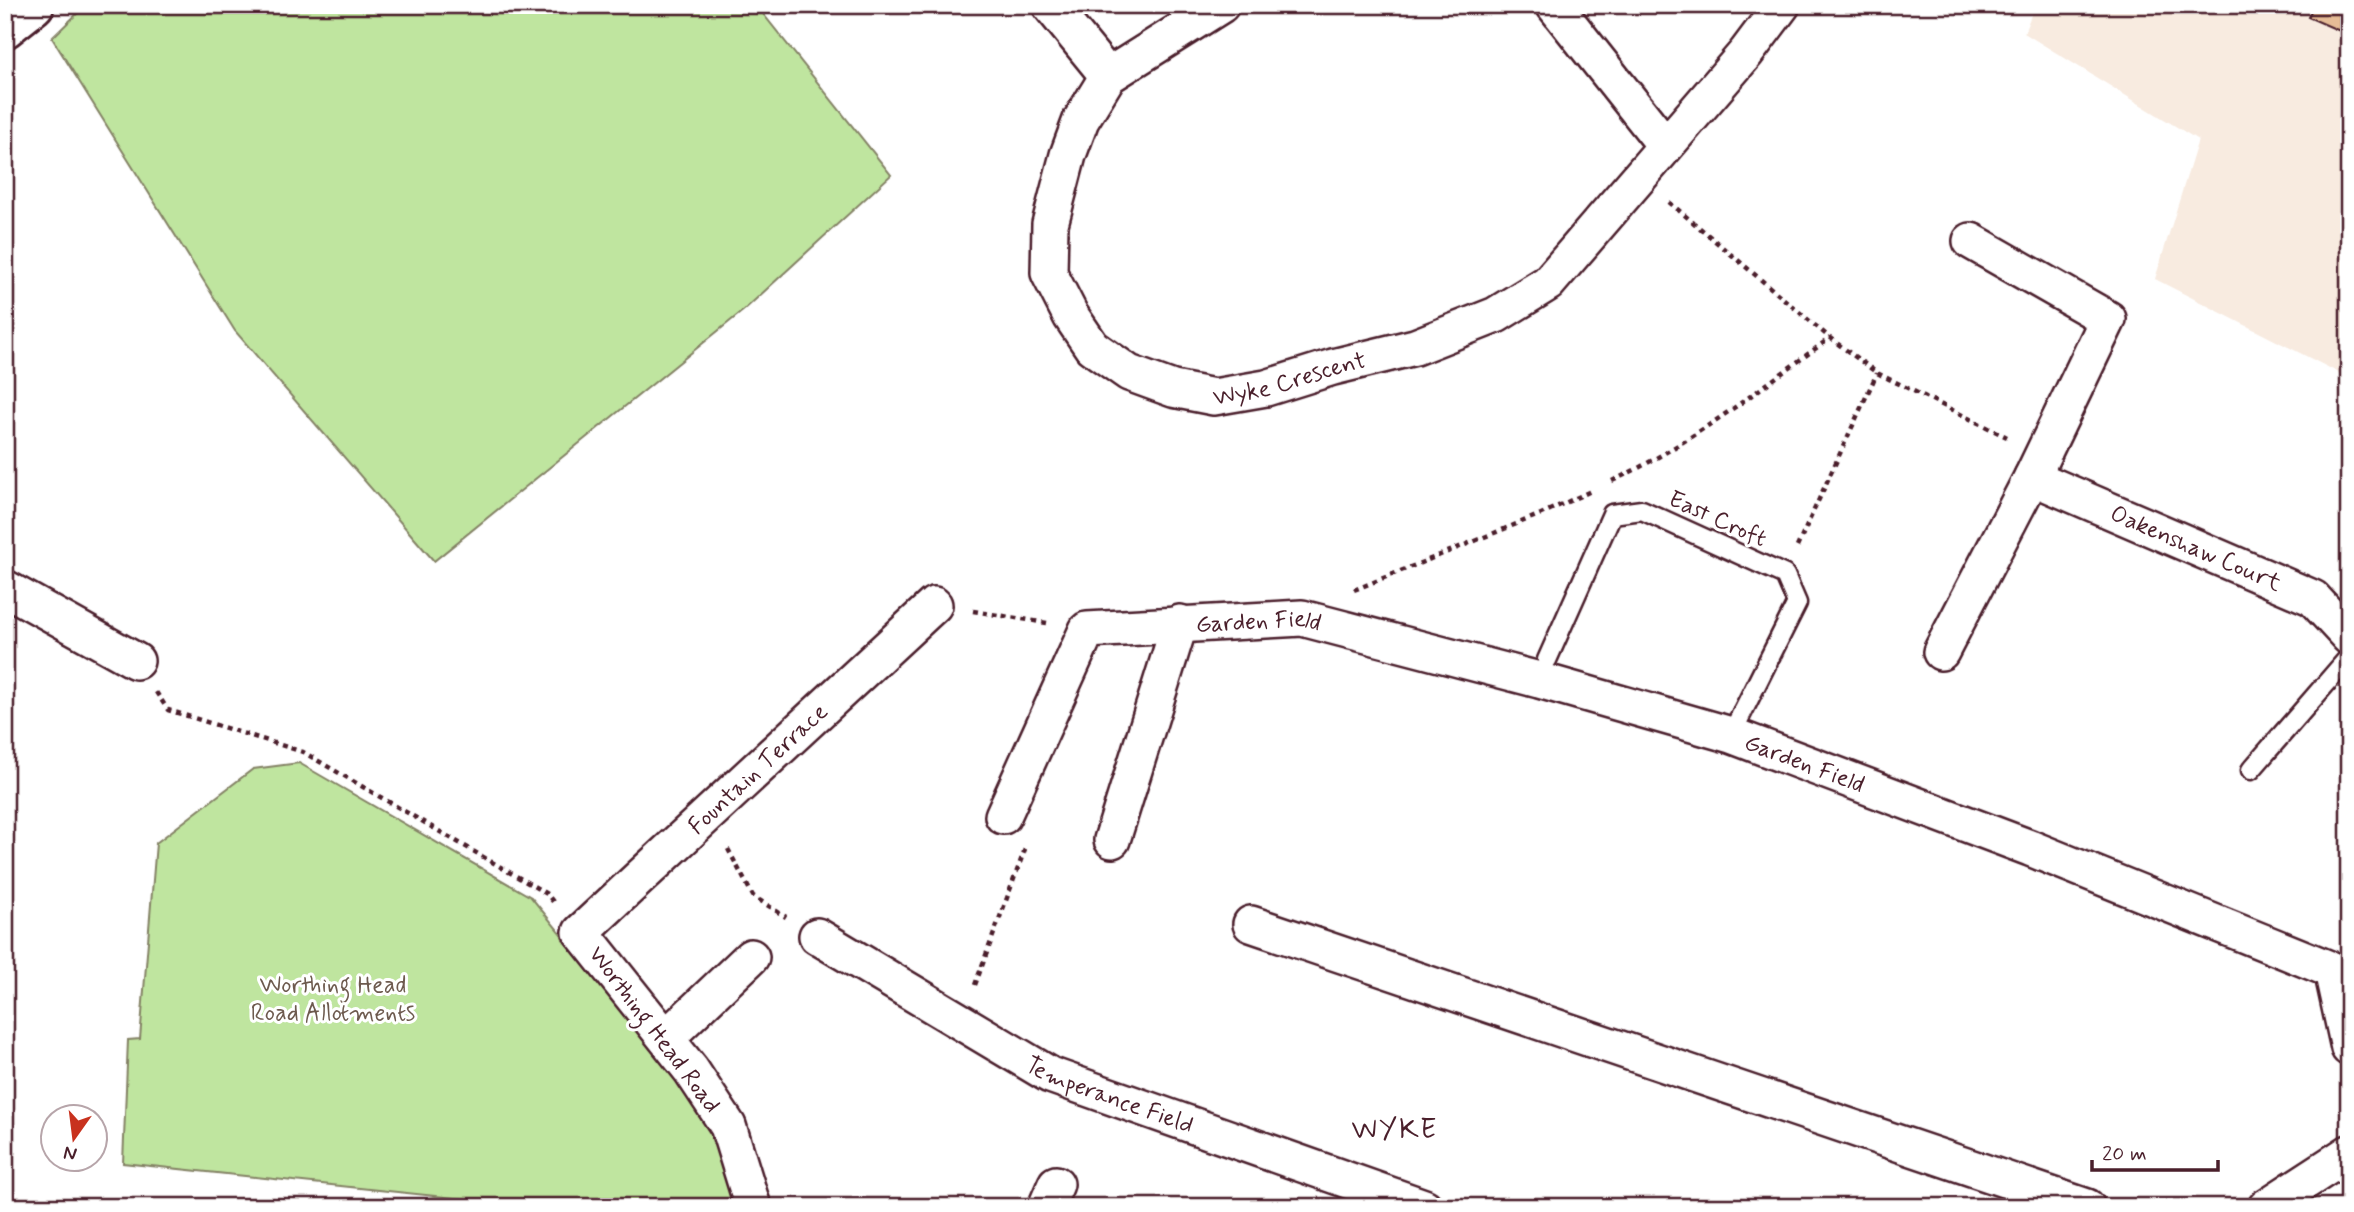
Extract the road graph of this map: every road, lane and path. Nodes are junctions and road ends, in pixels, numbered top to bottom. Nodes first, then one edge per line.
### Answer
1 (34, 5) edge
2 (1050, 5) edge
3 (1221, 5) edge
4 (1554, 5) edge
5 (1782, 5) edge
6 (5, 28) edge
7 (1108, 76) junction
8 (1665, 145) junction
9 (1639, 177) junction
10 (1971, 241) dead end
11 (1830, 338) junction
12 (1877, 373) junction
13 (2038, 466) junction
14 (1784, 575) junction
15 (5, 588) edge
16 (1353, 590) dead end
17 (934, 605) joint
18 (1180, 624) junction
19 (1087, 630) junction
20 (2349, 637) edge
21 (1941, 652) dead end
22 (2349, 657) edge
23 (1547, 660) dead end
24 (136, 661) joint
25 (1731, 735) junction
26 (2252, 770) dead end
27 (708, 814) junction
28 (1003, 816) joint
29 (1112, 840) dead end
30 (1251, 923) dead end
31 (581, 932) junction
32 (817, 936) joint
33 (751, 957) dead end
34 (961, 1022) junction
35 (666, 1038) junction
36 (2349, 1048) edge
37 (2349, 1153) edge
38 (753, 1207) edge
39 (1424, 1207) edge
40 (2087, 1207) edge
41 (2266, 1207) edge

1 - 6 street
2 - 7 street
3 - 7 street, Wyke Crescent
4 - 8 street
5 - 8 street, Wyke Crescent
7 - 9 street, Wyke Crescent
8 - 9 street, Wyke Crescent
9 - 11 path
10 - 13 street
11 - 12 path
11 - 16 path
12 - 13 path
12 - 14 path
13 - 20 street, Oakenshaw Court
13 - 21 street
14 - 23 lane, East Croft
14 - 25 lane, East Croft
15 - 24 street
17 - 19 path
17 - 27 street, Fountain Terrace
18 - 19 street, Garden Field
18 - 25 street, Garden Field
18 - 29 street, Garden Field
19 - 28 street
22 - 26 lane
24 - 31 path
25 - 36 street, Garden Field
27 - 31 street, Fountain Terrace
27 - 32 path
28 - 34 path
30 - 40 street
31 - 35 street, Worthing Head Road
32 - 34 street, Temperance Field
33 - 35 street
34 - 39 street, Temperance Field
35 - 38 street, Worthing Head Road
37 - 41 street

